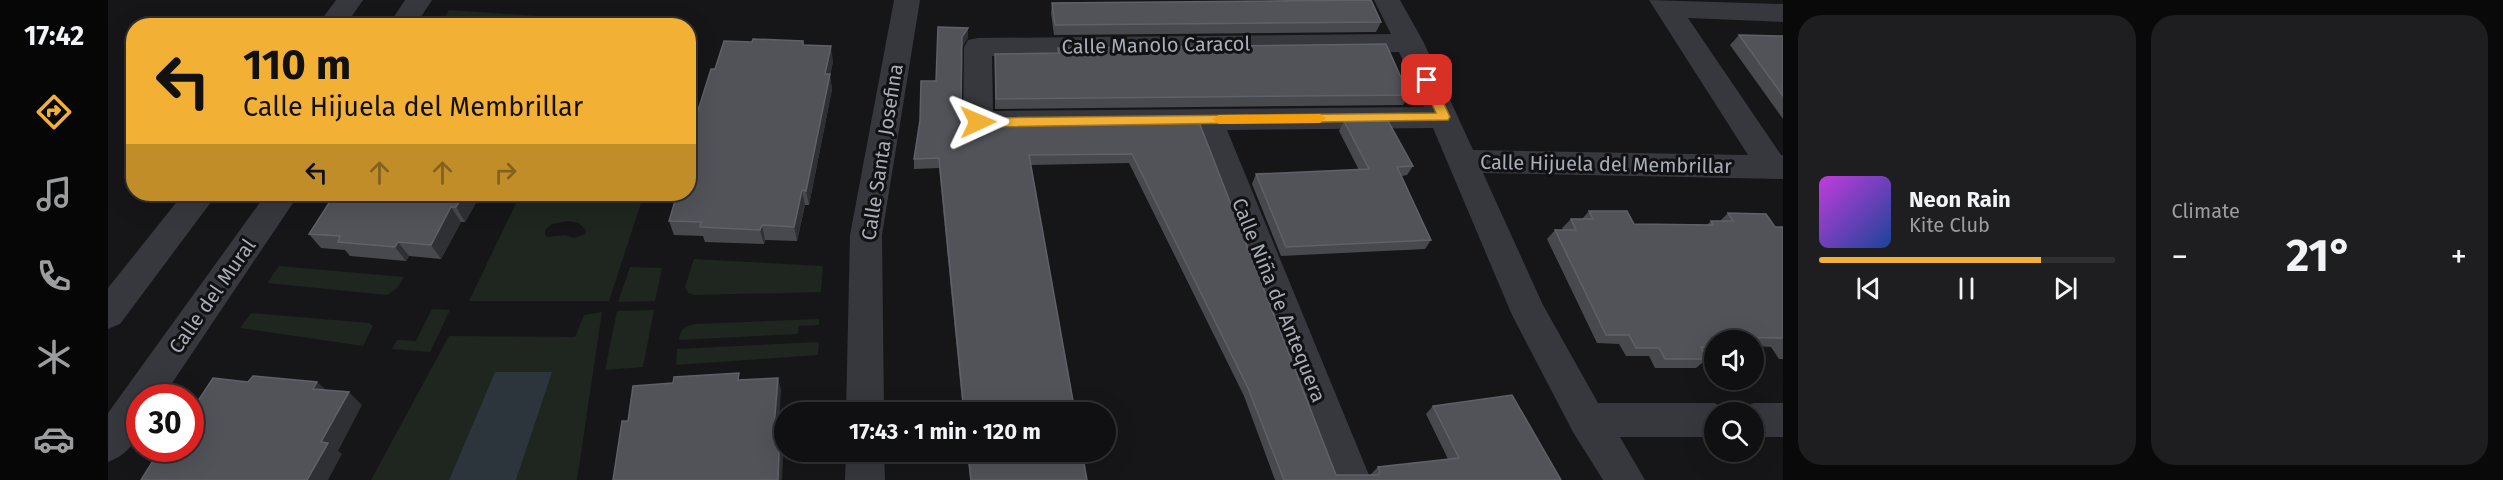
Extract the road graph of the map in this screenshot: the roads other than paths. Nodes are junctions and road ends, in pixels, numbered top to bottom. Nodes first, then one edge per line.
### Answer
1 (350, 0) edge
2 (419, 0) edge
3 (907, 0) edge
4 (1387, 0) edge
5 (1665, 4) edge
6 (1783, 13) edge
7 (336, 18) edge
8 (407, 18) edge
9 (1410, 43) junction
10 (1444, 117) junction
11 (1208, 119) junction
12 (1462, 161) junction
13 (1778, 167) edge
14 (196, 201) edge
15 (278, 201) edge
16 (108, 314) edge
17 (150, 384) edge
18 (865, 402) edge
19 (126, 418) edge
20 (1586, 420) junction
21 (1704, 420) edge
22 (1764, 420) edge
23 (1783, 420) edge
24 (108, 444) edge
25 (865, 462) edge
26 (865, 480) edge
27 (1351, 480) edge
28 (1625, 480) edge

1 - 7 street
2 - 8 street
3 - 18 street, Calle Santa Josefina
4 - 9 street, Calle Hijuela del Membrillar
5 - 6 street
5 - 13 street
9 - 10 street, Calle Hijuela del Membrillar
9 - 11 street, Calle Manolo Caracol
10 - 11 street
10 - 12 street, Calle Hijuela del Membrillar
11 - 27 street, Calle Niña de Antequera
12 - 13 street, Calle Hijuela del Membrillar
12 - 20 street
14 - 16 street
15 - 17 street, Calle del Mural
19 - 24 street, Calle del Mural
20 - 21 street
20 - 28 street
22 - 23 street
25 - 26 street

